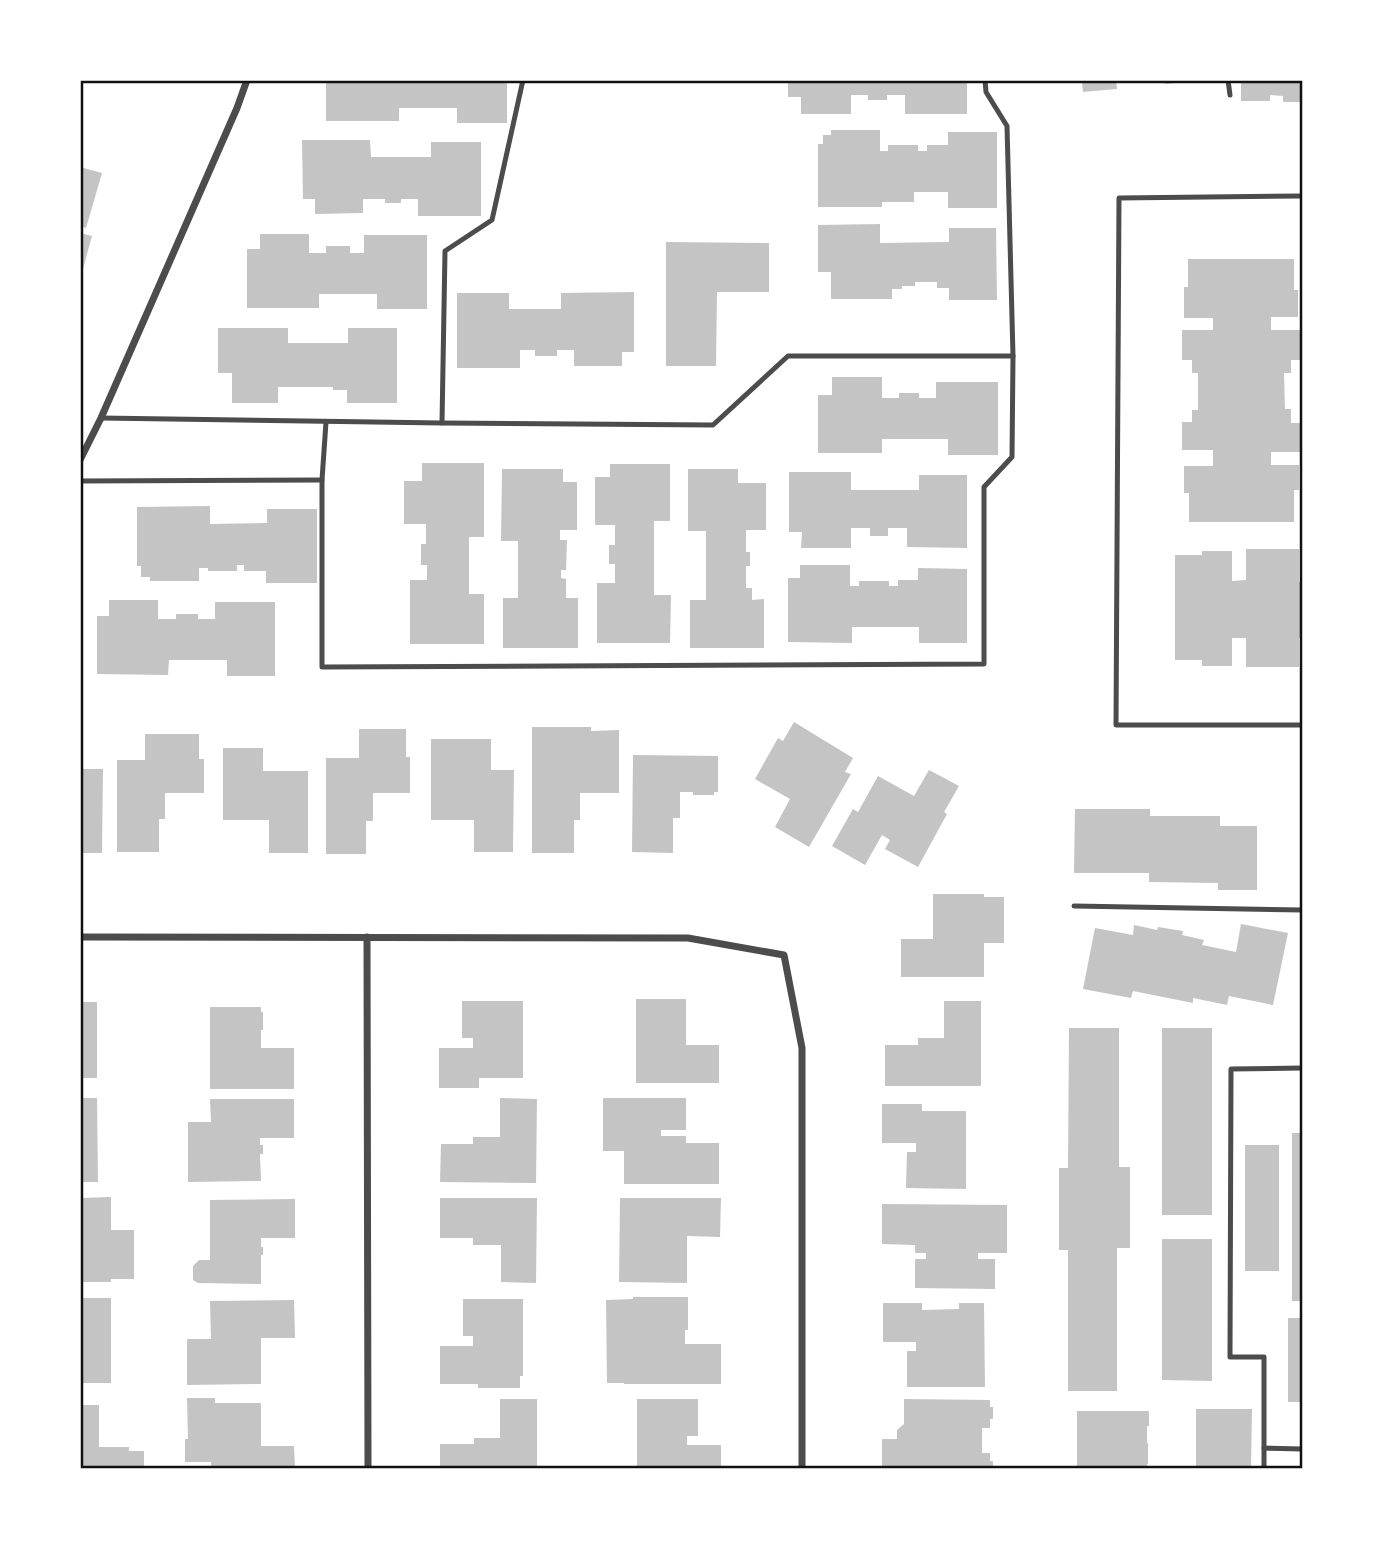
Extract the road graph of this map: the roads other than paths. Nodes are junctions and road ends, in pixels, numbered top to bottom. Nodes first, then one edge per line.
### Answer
1 (247, 80) edge
2 (523, 80) edge
3 (985, 80) edge
4 (1228, 80) edge
5 (1230, 95) dead end
6 (1303, 195) edge
7 (1013, 356) junction
8 (101, 418) junction
9 (326, 422) junction
10 (442, 423) junction
11 (80, 460) edge
12 (321, 480) junction
13 (80, 481) edge
14 (1303, 725) edge
15 (1074, 906) dead end
16 (1303, 910) edge
17 (80, 937) edge
18 (367, 937) junction
19 (1303, 1068) edge
20 (1264, 1448) junction
21 (1303, 1448) edge
22 (368, 1468) edge
23 (802, 1468) edge
24 (1264, 1468) edge

1 - 8 street
2 - 10 lane
3 - 7 lane
4 - 5 lane
6 - 14 lane
7 - 10 lane
7 - 12 lane
8 - 9 lane
8 - 11 street
9 - 10 lane
9 - 12 lane
12 - 13 lane
15 - 16 lane
17 - 18 street
18 - 22 street
18 - 23 street
19 - 20 lane
20 - 21 lane
20 - 24 lane

